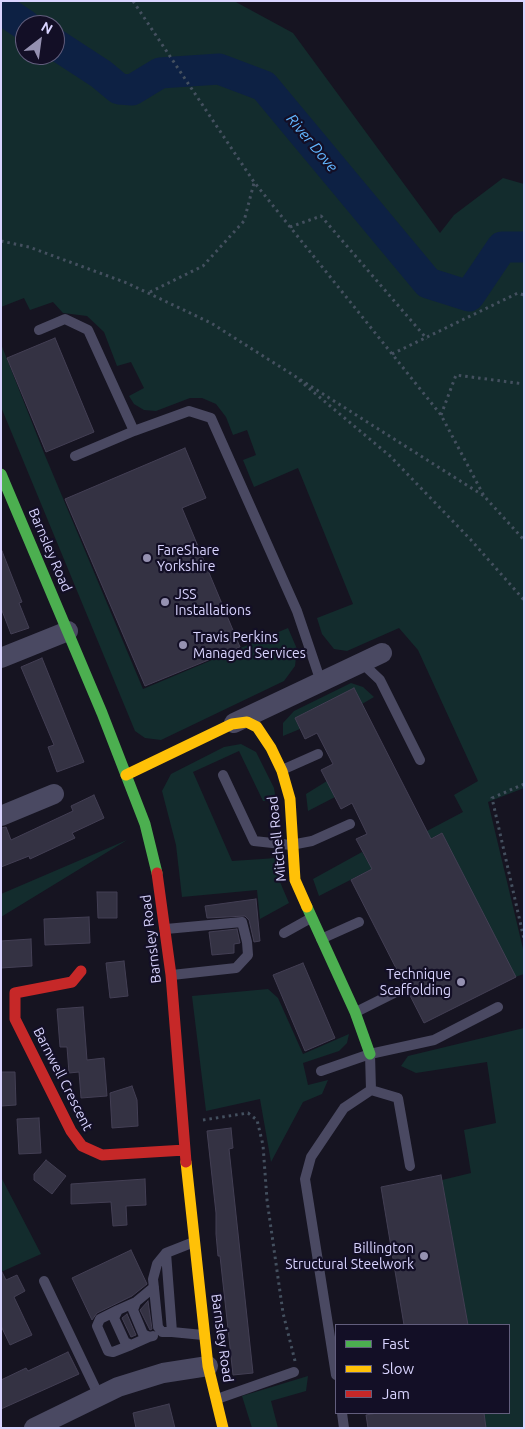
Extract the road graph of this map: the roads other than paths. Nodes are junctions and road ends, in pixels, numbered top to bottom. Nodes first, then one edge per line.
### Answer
1 (39, 330) dead end
2 (134, 431) junction
3 (75, 456) dead end
4 (1, 474) edge
5 (68, 631) junction
6 (382, 653) dead end
7 (1, 658) edge
8 (362, 663) junction
9 (322, 682) junction
10 (232, 724) junction
11 (318, 754) dead end
12 (420, 760) dead end
13 (282, 771) junction
14 (126, 775) junction
15 (224, 775) dead end
16 (54, 794) dead end
17 (1, 816) edge
18 (350, 824) dead end
19 (291, 845) junction
20 (310, 918) junction
21 (359, 922) dead end
22 (165, 929) junction
23 (284, 933) dead end
24 (321, 939) junction
25 (81, 971) dead end
26 (171, 975) junction
27 (394, 993) dead end
28 (498, 1006) dead end
29 (355, 1012) junction
30 (370, 1054) junction
31 (321, 1071) dead end
32 (371, 1090) junction
33 (185, 1150) junction
34 (410, 1166) dead end
35 (195, 1242) junction
36 (166, 1253) junction
37 (44, 1281) dead end
38 (154, 1287) junction
39 (136, 1302) junction
40 (118, 1310) junction
41 (167, 1332) junction
42 (205, 1335) junction
43 (149, 1337) junction
44 (131, 1345) junction
45 (208, 1366) junction
46 (335, 1369) edge
47 (294, 1372) road end
48 (99, 1396) junction
49 (216, 1399) junction
50 (342, 1414) edge
51 (34, 1428) edge
52 (223, 1428) edge
53 (344, 1428) edge

1 - 2 lane
2 - 3 lane
2 - 9 lane
4 - 5 main road, Barnsley Road
5 - 7 street
5 - 14 main road, Barnsley Road
6 - 8 street
8 - 9 street
8 - 12 lane
9 - 10 street
10 - 13 main road, Mitchell Road
10 - 14 main road
11 - 13 lane
13 - 19 main road, Mitchell Road
14 - 22 main road, Barnsley Road
15 - 19 lane
16 - 17 street
18 - 19 lane
19 - 20 main road, Mitchell Road
20 - 23 lane
20 - 24 main road, Mitchell Road
21 - 24 lane
22 - 26 main road, Barnsley Road
22 - 26 lane
24 - 29 main road, Mitchell Road
25 - 33 main road, Barnwell Crescent
26 - 33 main road, Barnsley Road
27 - 29 lane
28 - 30 lane
29 - 30 main road, Mitchell Road
30 - 31 lane
30 - 32 lane
32 - 34 lane
32 - 46 lane
33 - 35 main road, Barnsley Road
35 - 36 lane
35 - 42 main road, Barnsley Road
36 - 38 lane
36 - 41 lane
37 - 48 lane
38 - 39 lane
38 - 41 lane
39 - 40 lane
39 - 43 lane
40 - 44 lane
40 - 44 lane
41 - 42 lane
41 - 43 lane
42 - 45 main road, Barnsley Road
43 - 44 lane
45 - 48 street
45 - 49 main road, Barnsley Road
47 - 49 lane
48 - 51 street
49 - 52 main road, Barnsley Road
50 - 53 lane

